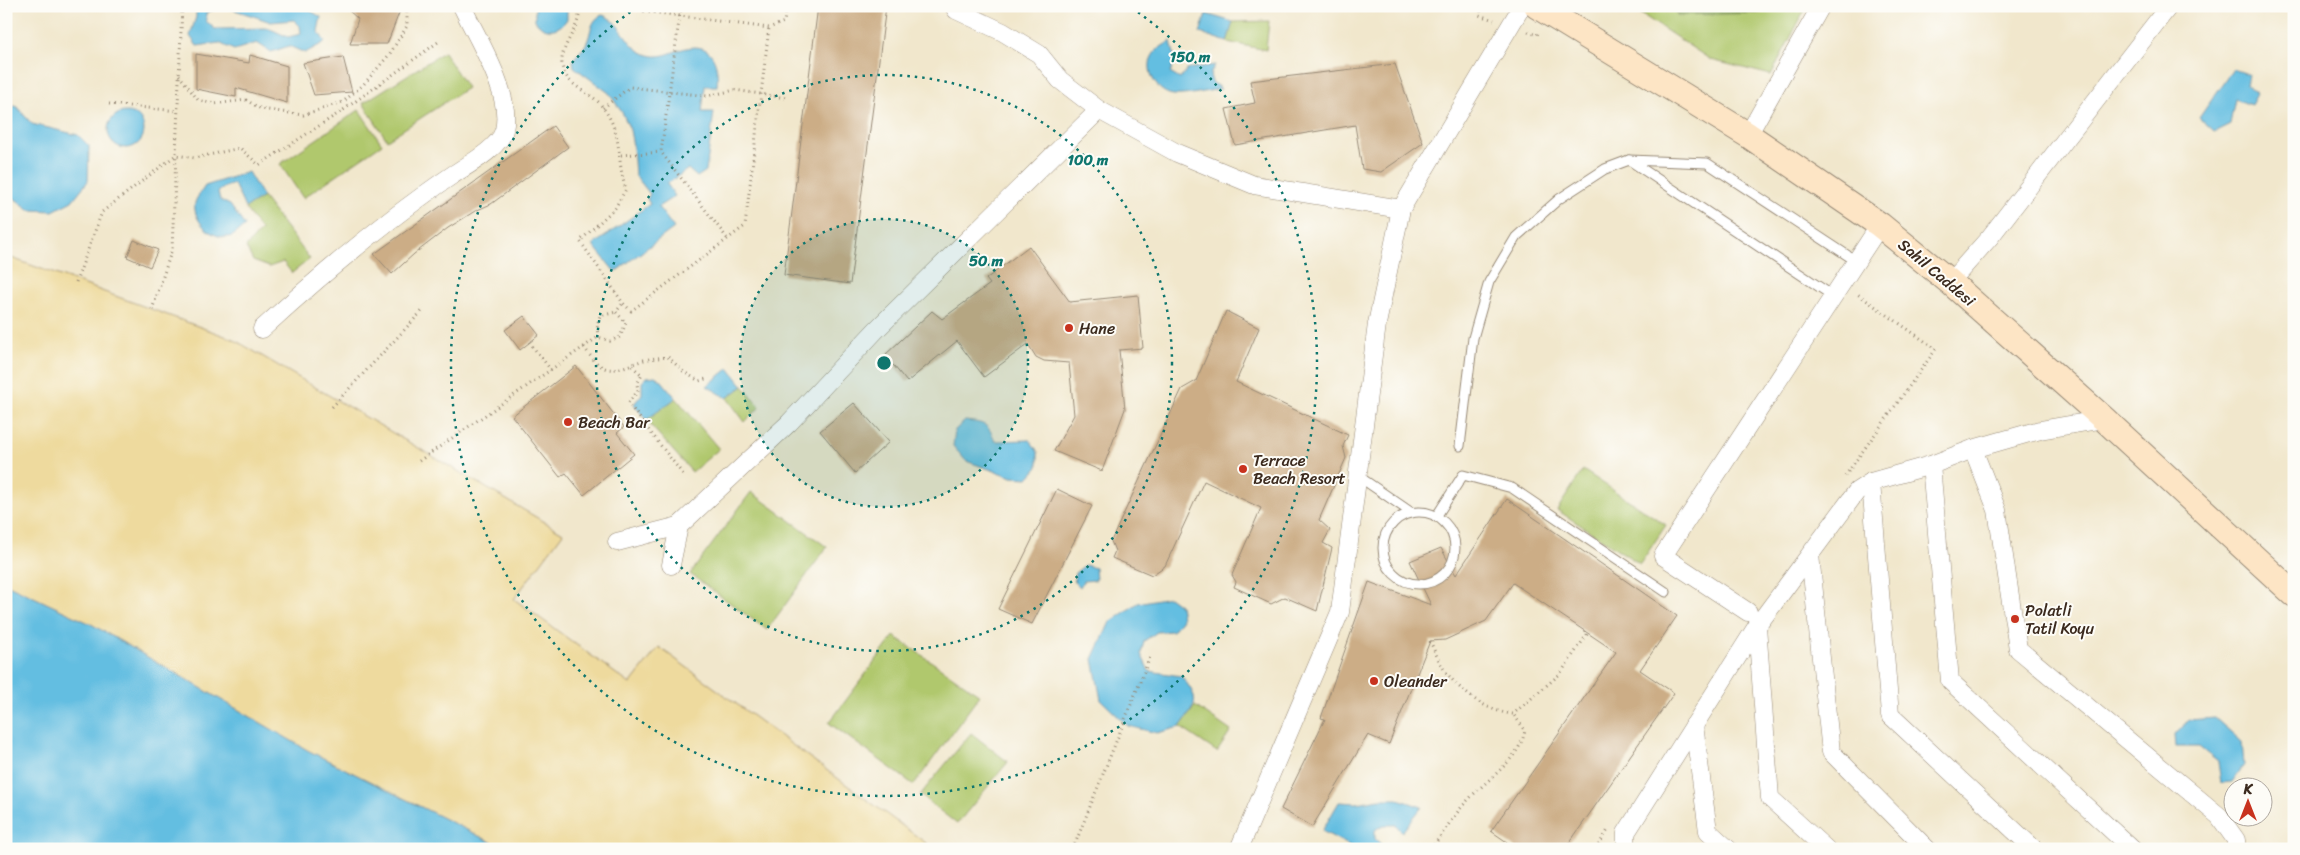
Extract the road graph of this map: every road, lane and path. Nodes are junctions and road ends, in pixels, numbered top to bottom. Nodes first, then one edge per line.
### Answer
1 (182, 6) edge
2 (407, 6) edge
3 (462, 6) edge
4 (580, 6) edge
5 (643, 6) edge
6 (681, 6) edge
7 (787, 6) edge
8 (954, 6) edge
9 (1522, 6) edge
10 (1537, 6) edge
11 (1821, 6) edge
12 (2170, 6) edge
13 (680, 16) junction
14 (769, 28) junction
15 (441, 40) dead end
16 (179, 75) junction
17 (670, 92) junction
18 (760, 94) junction
19 (786, 98) dead end
20 (109, 104) dead end
21 (603, 108) junction
22 (1099, 110) junction
23 (178, 112) junction
24 (1748, 136) junction
25 (661, 150) junction
26 (176, 155) junction
27 (621, 155) junction
28 (1629, 160) junction
29 (1401, 209) junction
30 (1880, 225) junction
31 (727, 238) junction
32 (1856, 261) junction
33 (76, 282) dead end
34 (1950, 282) junction
35 (1837, 290) junction
36 (623, 304) junction
37 (424, 309) dead end
38 (152, 310) dead end
39 (616, 312) junction
40 (262, 329) dead end
41 (598, 337) junction
42 (529, 342) dead end
43 (584, 347) junction
44 (632, 366) junction
45 (551, 370) junction
46 (709, 378) dead end
47 (332, 408) dead end
48 (2104, 419) junction
49 (1460, 446) dead end
50 (1973, 449) junction
51 (419, 461) dead end
52 (1931, 465) junction
53 (1358, 476) junction
54 (685, 477) dead end
55 (1845, 477) dead end
56 (1871, 482) junction
57 (1412, 513) junction
58 (1436, 517) junction
59 (679, 526) junction
60 (617, 542) dead end
61 (1810, 555) junction
62 (671, 565) dead end
63 (1666, 592) dead end
64 (2294, 594) edge
65 (1753, 619) junction
66 (1588, 633) dead end
67 (1430, 641) dead end
68 (1150, 657) dead end
69 (1513, 714) junction
70 (1694, 725) junction
71 (1073, 849) edge
72 (1239, 849) edge
73 (1431, 849) edge
74 (1626, 849) edge
75 (1728, 849) edge
76 (1826, 849) edge
77 (1927, 849) edge
78 (2034, 849) edge
79 (2132, 849) edge
80 (2236, 849) edge

1 - 16 path
2 - 16 path
3 - 40 street
4 - 21 path
5 - 13 path
6 - 13 path
7 - 14 path
8 - 22 street
9 - 29 street
10 - 24 main road, Sahil Caddesi
11 - 24 street
12 - 34 street
13 - 14 path
13 - 17 path
14 - 18 path
15 - 26 path
16 - 23 path
17 - 18 path
17 - 21 path
17 - 25 path
18 - 19 path
18 - 31 path
20 - 23 path
21 - 27 path
22 - 29 street
22 - 59 street
23 - 26 path
24 - 30 main road, Sahil Caddesi
25 - 27 path
25 - 31 path
26 - 33 path
26 - 38 path
27 - 36 path
28 - 32 lane
28 - 35 lane
28 - 49 lane
29 - 53 street
30 - 32 street
30 - 34 main road, Sahil Caddesi
31 - 36 path
32 - 35 street
34 - 48 main road, Sahil Caddesi
35 - 55 path
35 - 65 street
36 - 39 path
37 - 47 path
39 - 41 path
39 - 41 path
41 - 43 path
42 - 45 path
43 - 44 path
43 - 45 path
44 - 46 path
44 - 54 path
45 - 51 path
48 - 50 street
48 - 64 main road, Sahil Caddesi
50 - 52 street
50 - 80 street
52 - 56 street
52 - 79 street
53 - 57 lane
53 - 72 street
56 - 61 street
56 - 78 street
57 - 58 lane
57 - 58 lane
58 - 63 lane
59 - 60 street
59 - 62 street
61 - 65 street
61 - 77 street
65 - 70 street
65 - 76 street
66 - 69 path
67 - 69 path
68 - 71 path
69 - 73 path
70 - 74 street
70 - 75 street

